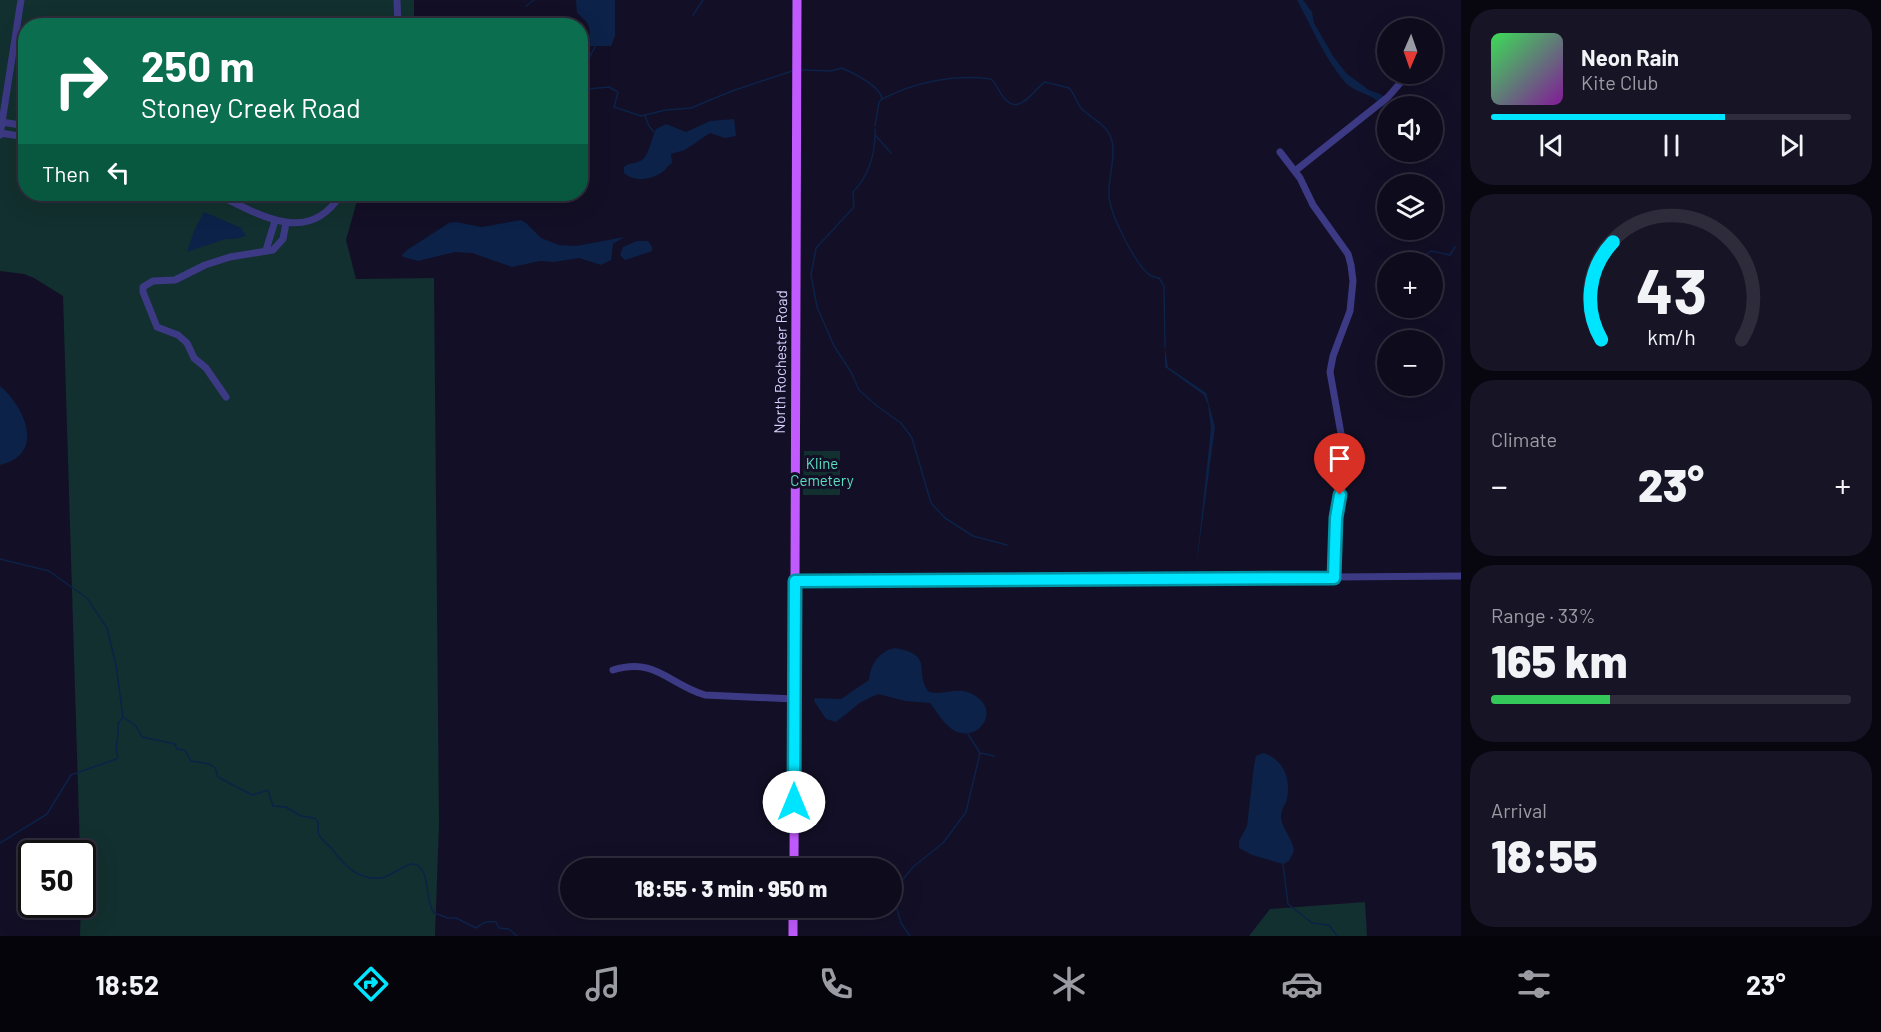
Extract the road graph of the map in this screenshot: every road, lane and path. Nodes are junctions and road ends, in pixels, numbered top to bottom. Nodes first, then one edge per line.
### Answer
1 (21, 0) edge
2 (397, 0) edge
3 (797, 0) edge
4 (18, 18) edge
5 (398, 18) edge
6 (18, 19) edge
7 (1401, 84) edge
8 (2, 122) junction
9 (18, 125) edge
10 (0, 134) edge
11 (18, 136) edge
12 (1280, 152) dead end
13 (1296, 171) junction
14 (231, 201) edge
15 (335, 201) edge
16 (275, 221) junction
17 (286, 223) junction
18 (266, 250) junction
19 (226, 398) dead end
20 (1461, 576) edge
21 (1334, 578) junction
22 (795, 581) junction
23 (613, 670) dead end
24 (794, 699) junction
25 (794, 858) edge
26 (793, 918) edge
27 (793, 936) edge

1 - 4 street
2 - 5 street
3 - 22 main road, North Rochester Road
6 - 8 street
7 - 13 street
8 - 9 street
8 - 10 street
10 - 11 street
12 - 13 street
13 - 21 street
14 - 16 street
15 - 17 street
16 - 17 street
16 - 18 street
17 - 18 street
18 - 19 street
20 - 21 street
21 - 22 street
22 - 24 main road, North Rochester Road
23 - 24 street
24 - 25 main road, North Rochester Road
26 - 27 main road

